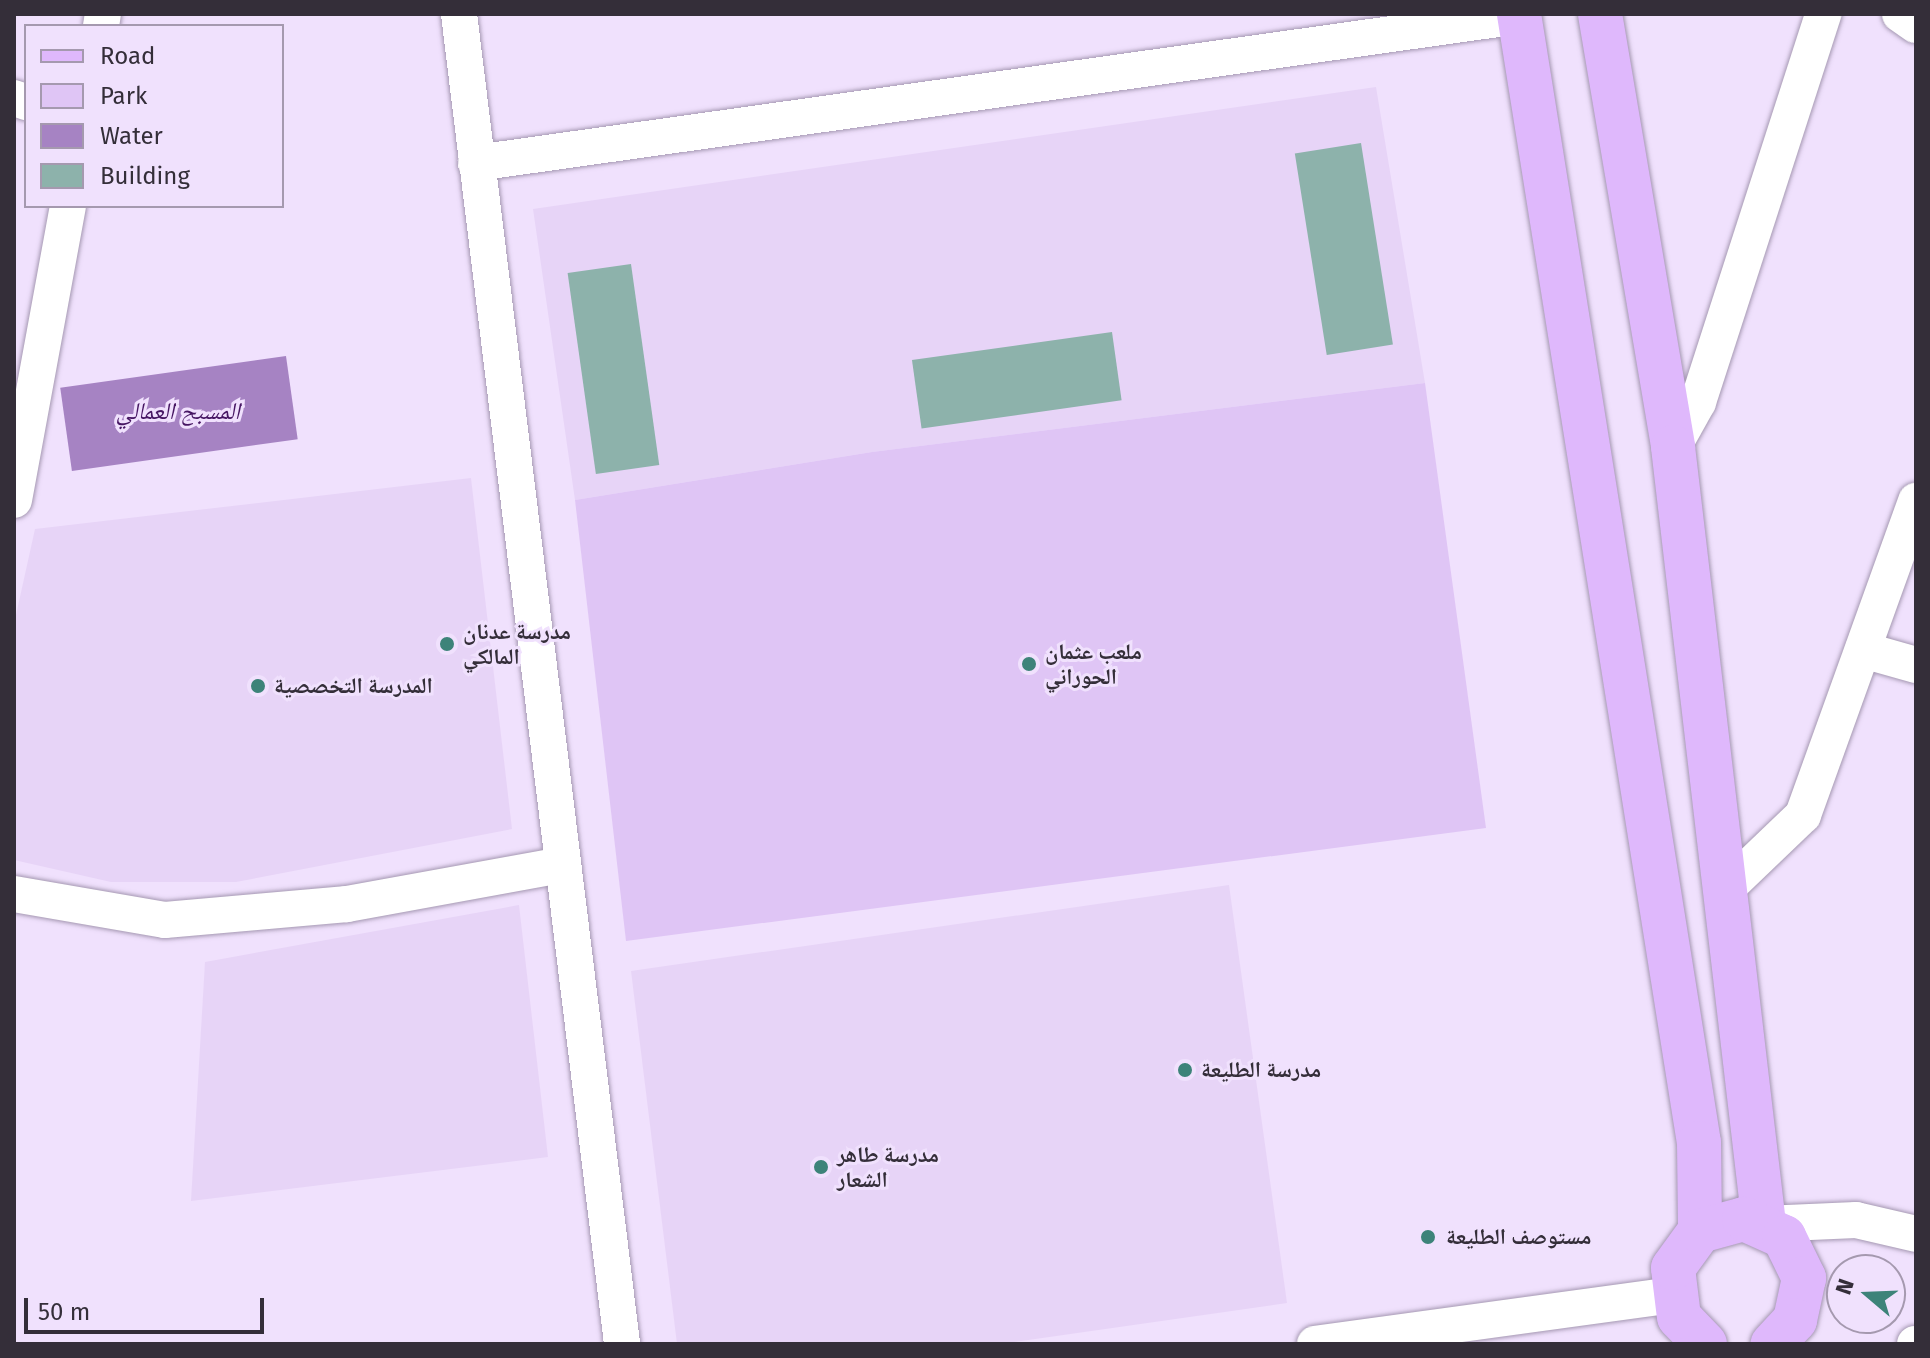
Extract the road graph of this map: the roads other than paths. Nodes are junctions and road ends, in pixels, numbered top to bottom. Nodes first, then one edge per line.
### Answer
1 (459, 14) edge
2 (1600, 14) edge
3 (1823, 14) edge
4 (1900, 14) edge
5 (1519, 15) edge
6 (1916, 25) edge
7 (476, 163) junction
8 (68, 208) edge
9 (1673, 447) junction
10 (14, 500) edge
11 (1916, 501) edge
12 (1863, 650) junction
13 (1916, 665) edge
14 (562, 865) junction
15 (1730, 885) junction
16 (14, 894) edge
17 (1764, 1224) junction
18 (1700, 1231) junction
19 (1916, 1234) edge
20 (1671, 1295) junction
21 (1784, 1343) edge
22 (622, 1344) edge
23 (1315, 1344) edge
24 (1705, 1344) edge

1 - 7 street
2 - 9 main road
3 - 9 street
4 - 6 street
5 - 7 street
5 - 18 main road
7 - 14 street
8 - 10 street
9 - 15 main road
11 - 12 street
12 - 13 street
12 - 15 street
14 - 16 street
14 - 22 street
15 - 17 main road
17 - 18 main road
17 - 19 street
17 - 21 main road
18 - 20 main road
20 - 23 street
20 - 24 main road

